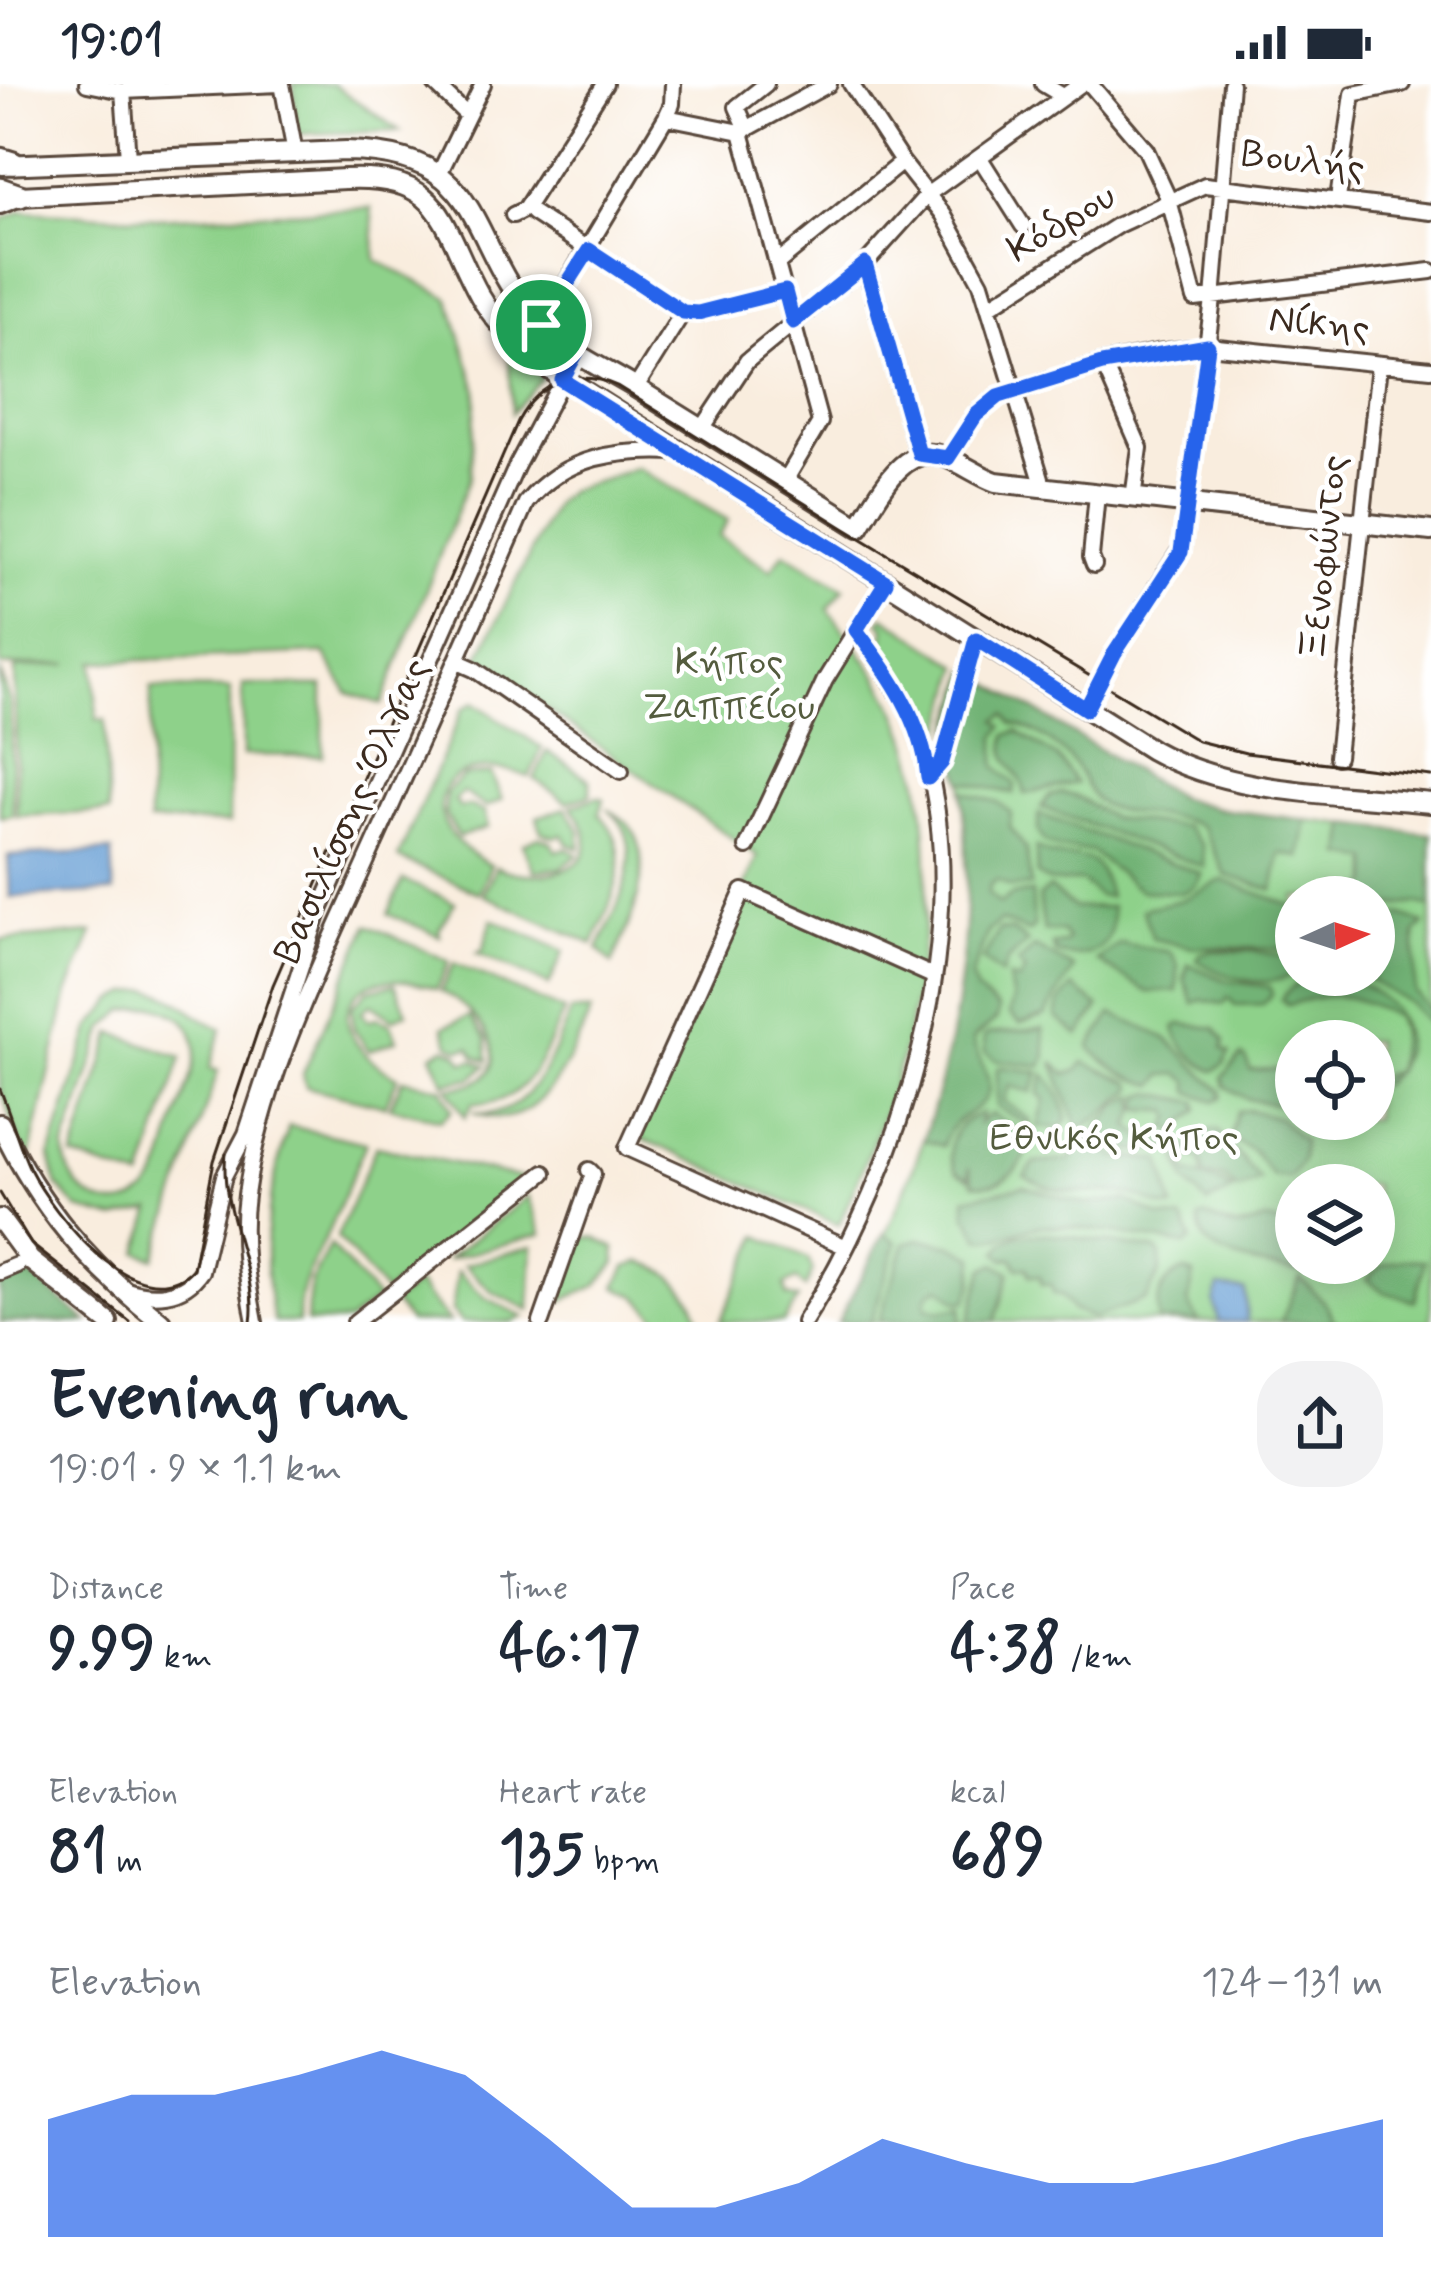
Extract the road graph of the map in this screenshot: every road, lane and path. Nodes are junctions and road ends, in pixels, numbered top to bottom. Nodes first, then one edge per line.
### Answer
1 (87, 84) edge
2 (280, 84) edge
3 (435, 84) edge
4 (483, 84) edge
5 (605, 84) edge
6 (673, 84) edge
7 (766, 84) edge
8 (784, 84) edge
9 (829, 84) edge
10 (851, 84) edge
11 (1043, 84) edge
12 (1081, 84) edge
13 (1090, 84) edge
14 (1231, 84) edge
15 (1402, 84) edge
16 (123, 91) junction
17 (1063, 96) junction
18 (794, 102) junction
19 (467, 116) junction
20 (666, 117) junction
21 (744, 131) junction
22 (295, 153) junction
23 (128, 158) junction
24 (980, 158) junction
25 (4, 162) edge
26 (902, 162) junction
27 (439, 174) junction
28 (1224, 185) junction
29 (928, 194) junction
30 (7, 196) edge
31 (1338, 199) junction
32 (1168, 200) junction
33 (1431, 212) edge
34 (533, 213) dead end
35 (513, 215) dead end
36 (1023, 226) dead end
37 (589, 250) junction
38 (779, 262) junction
39 (865, 264) junction
40 (1431, 271) edge
41 (785, 291) junction
42 (480, 296) junction
43 (1213, 299) junction
44 (990, 306) junction
45 (527, 309) junction
46 (683, 312) junction
47 (793, 322) junction
48 (541, 325) junction
49 (1208, 346) junction
50 (576, 354) junction
51 (1102, 364) junction
52 (1379, 365) junction
53 (1431, 369) edge
54 (562, 380) junction
55 (636, 387) junction
56 (1014, 392) junction
57 (702, 429) junction
58 (681, 452) junction
59 (919, 454) junction
60 (948, 458) junction
61 (785, 481) junction
62 (1041, 488) junction
63 (1097, 494) junction
64 (1133, 498) junction
65 (1189, 504) junction
66 (1362, 524) junction
67 (1431, 531) edge
68 (1094, 565) dead end
69 (886, 582) junction
70 (856, 630) junction
71 (976, 639) junction
72 (457, 661) junction
73 (1086, 709) junction
74 (1337, 757) dead end
75 (621, 771) dead end
76 (928, 778) junction
77 (1431, 803) edge
78 (747, 848) dead end
79 (933, 976) junction
80 (269, 1102) junction
81 (286, 1107) dead end
82 (0, 1124) edge
83 (589, 1170) dead end
84 (544, 1173) dead end
85 (0, 1219) edge
86 (844, 1246) junction
87 (17, 1265) dead end
88 (0, 1272) edge
89 (116, 1286) junction
90 (109, 1322) edge
91 (161, 1322) edge
92 (255, 1322) edge
93 (356, 1322) edge
94 (542, 1322) edge
95 (804, 1322) edge

1 - 16 street
2 - 16 street
2 - 22 street
3 - 19 street
4 - 19 street
5 - 35 street
6 - 20 street
7 - 21 street
8 - 18 street
9 - 18 street
10 - 26 street
11 - 17 street
12 - 17 street
13 - 32 street
14 - 28 street
15 - 31 street
16 - 23 street
17 - 24 street
18 - 21 street
19 - 27 street
20 - 21 street
20 - 37 street
21 - 38 street
22 - 23 main road
22 - 27 main road
23 - 25 main road
24 - 29 street
24 - 36 street
26 - 29 street
26 - 38 street
27 - 45 main road
28 - 31 street, Βουλής
28 - 32 street, Βουλής
28 - 43 street
29 - 39 street
29 - 44 street
30 - 42 main road
31 - 33 street, Βουλής
32 - 43 street
32 - 44 street, Κόδρου
34 - 37 street
37 - 46 street
37 - 48 street
38 - 41 street
39 - 47 street
39 - 59 street
40 - 43 street
41 - 46 street
41 - 47 street
42 - 45 main road
42 - 54 main road
43 - 49 street
44 - 56 street
45 - 48 main road
46 - 55 street
47 - 57 street
47 - 61 street
48 - 50 main road
49 - 51 street, Νίκης
49 - 52 street, Νίκης
49 - 65 street
50 - 54 street, Βασιλίσσης Όλγας
50 - 55 main road
51 - 56 street, Νίκης
51 - 64 street
52 - 53 street, Νίκης
52 - 66 street, Ξενοφώντος
54 - 58 main road
54 - 89 street, Βασιλίσσης Όλγας
55 - 57 main road
56 - 60 street, Νίκης
56 - 62 street
57 - 61 main road
58 - 69 main road
58 - 72 street, Βασιλίσσης Όλγας
59 - 60 main road
59 - 61 main road
60 - 62 main road
62 - 63 main road
63 - 64 main road
63 - 68 street
64 - 65 main road
65 - 66 main road
65 - 73 street
66 - 67 main road
66 - 74 street, Ξενοφώντος
69 - 70 street
69 - 71 main road
70 - 76 street
70 - 78 street
71 - 73 main road
71 - 76 street
72 - 75 street
72 - 80 street, Βασιλίσσης Όλγας
73 - 77 main road
76 - 79 street
79 - 86 street
79 - 86 street
80 - 81 street
80 - 92 street, Βασιλίσσης Όλγας
82 - 89 main road
83 - 94 street
84 - 93 street
85 - 90 main road
86 - 95 street
87 - 88 street
89 - 91 main road

